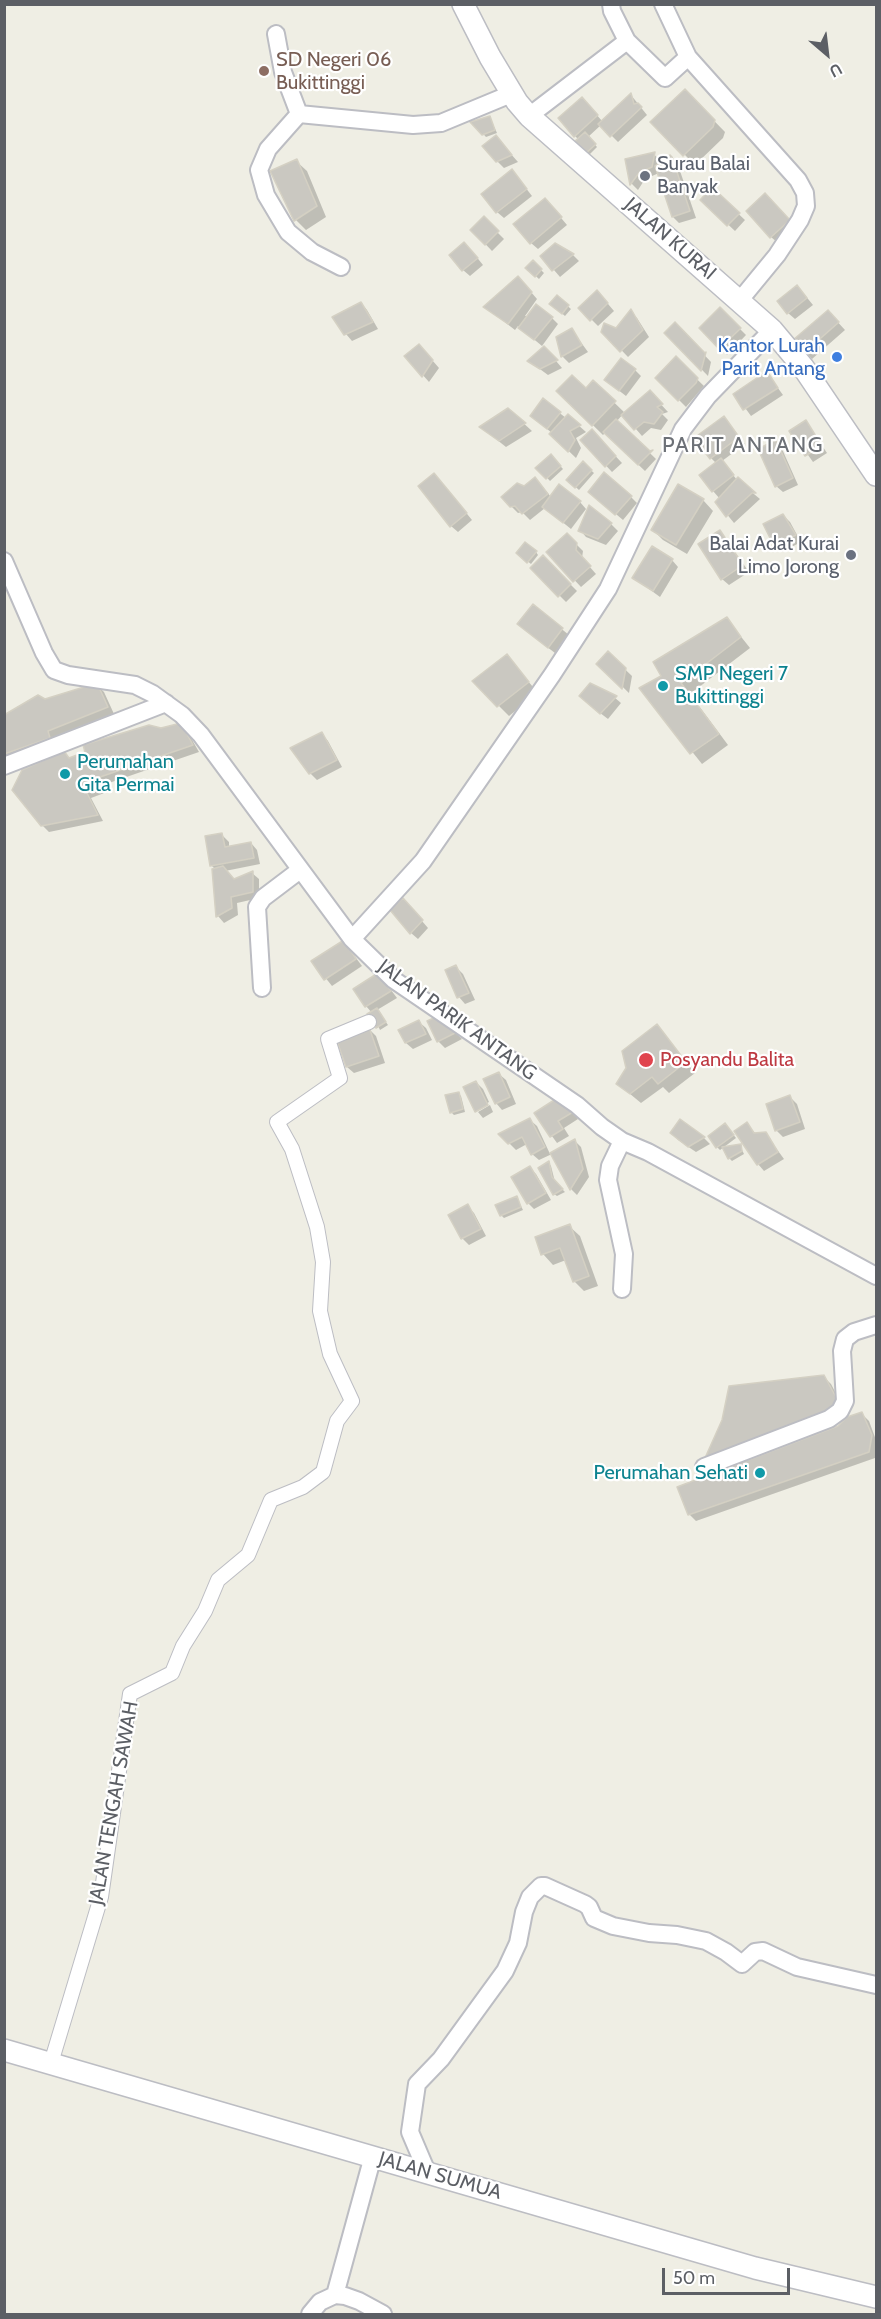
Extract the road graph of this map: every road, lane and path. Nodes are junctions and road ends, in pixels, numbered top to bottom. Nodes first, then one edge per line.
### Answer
1 (463, 4) edge
2 (611, 4) edge
3 (663, 4) edge
4 (276, 34) dead end
5 (627, 41) junction
6 (688, 57) junction
7 (511, 94) junction
8 (299, 114) junction
9 (529, 116) junction
10 (341, 267) dead end
11 (740, 300) junction
12 (772, 330) junction
13 (876, 475) edge
14 (4, 561) edge
15 (166, 703) junction
16 (4, 766) edge
17 (300, 870) junction
18 (352, 939) junction
19 (262, 988) dead end
20 (369, 1022) dead end
21 (622, 1141) junction
22 (876, 1276) edge
23 (622, 1289) dead end
24 (876, 1325) edge
25 (704, 1467) dead end
26 (876, 1985) edge
27 (4, 2050) edge
28 (51, 2063) junction
29 (373, 2156) junction
30 (427, 2172) junction
31 (335, 2295) junction
32 (876, 2297) edge
33 (309, 2314) edge
34 (383, 2314) edge

1 - 7 street, JALAN KURAI
2 - 5 street
3 - 6 street
4 - 8 street
5 - 6 street
5 - 9 street
6 - 11 street
7 - 8 street
7 - 9 street, JALAN KURAI
8 - 10 street
9 - 11 street, JALAN KURAI
11 - 12 street, JALAN KURAI
12 - 13 street, JALAN KURAI
12 - 18 street
14 - 15 street, JALAN PARIK ANTANG
15 - 16 street
15 - 17 street, JALAN PARIK ANTANG
17 - 18 street, JALAN PARIK ANTANG
17 - 19 street
18 - 21 street, JALAN PARIK ANTANG
20 - 28 street, JALAN TENGAH SAWAH
21 - 22 street, JALAN PARIK ANTANG
21 - 23 street
24 - 25 street
26 - 30 street
27 - 28 street, JALAN SUMUA
28 - 29 street, JALAN SUMUA
29 - 30 street, JALAN SUMUA
29 - 31 street
30 - 32 street, JALAN SUMUA
31 - 33 street
31 - 34 street

